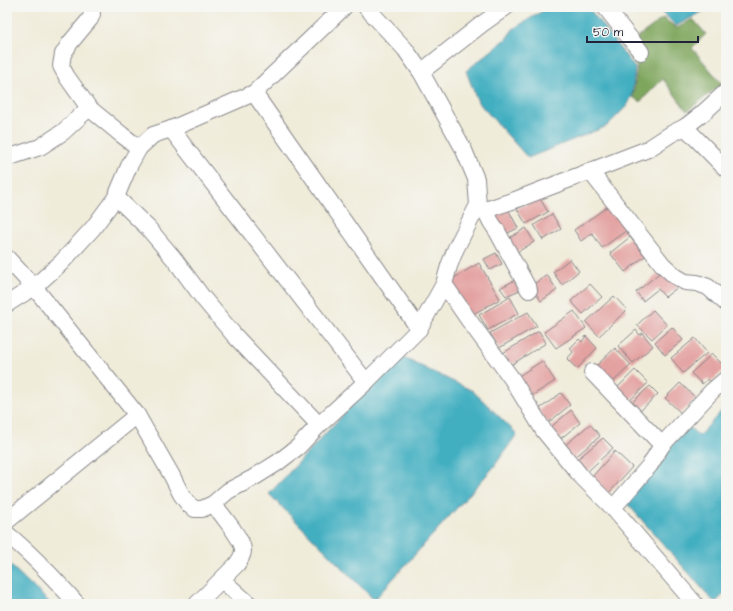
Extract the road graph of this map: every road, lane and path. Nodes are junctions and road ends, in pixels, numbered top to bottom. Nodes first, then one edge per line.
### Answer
1 (91, 7) edge
2 (344, 7) edge
3 (366, 7) edge
4 (506, 7) edge
5 (605, 7) edge
6 (641, 52) dead end
7 (421, 72) junction
8 (726, 92) edge
9 (254, 93) junction
10 (89, 108) junction
11 (685, 127) junction
12 (171, 129) junction
13 (139, 148) junction
14 (7, 158) edge
15 (726, 169) edge
16 (590, 171) junction
17 (116, 197) junction
18 (482, 207) junction
19 (7, 258) edge
20 (444, 284) junction
21 (34, 287) junction
22 (529, 290) dead end
23 (726, 303) edge
24 (7, 304) edge
25 (419, 329) junction
26 (592, 372) dead end
27 (726, 379) edge
28 (366, 382) junction
29 (137, 415) junction
30 (320, 425) junction
31 (662, 445) junction
32 (213, 504) junction
33 (613, 508) junction
34 (7, 521) edge
35 (7, 534) edge
36 (222, 580) junction
37 (77, 604) edge
38 (197, 604) edge
39 (249, 604) edge
40 (695, 604) edge

1 - 10 street
2 - 9 street
3 - 7 street
4 - 7 street
5 - 6 street
7 - 18 street
8 - 11 street
9 - 12 street
9 - 25 street
10 - 13 street
10 - 14 street
11 - 15 street
11 - 16 street
12 - 13 street
12 - 28 street
13 - 17 street
16 - 18 street
16 - 23 street
17 - 21 street
17 - 30 street
18 - 20 street
18 - 22 street
19 - 21 street
20 - 25 street
20 - 33 street
21 - 24 street
21 - 29 street
25 - 28 street
26 - 31 street
27 - 31 street
28 - 30 street
29 - 32 street
29 - 34 street
30 - 32 street
31 - 33 street
32 - 36 street
33 - 40 street
35 - 37 street
36 - 38 street
36 - 39 street

